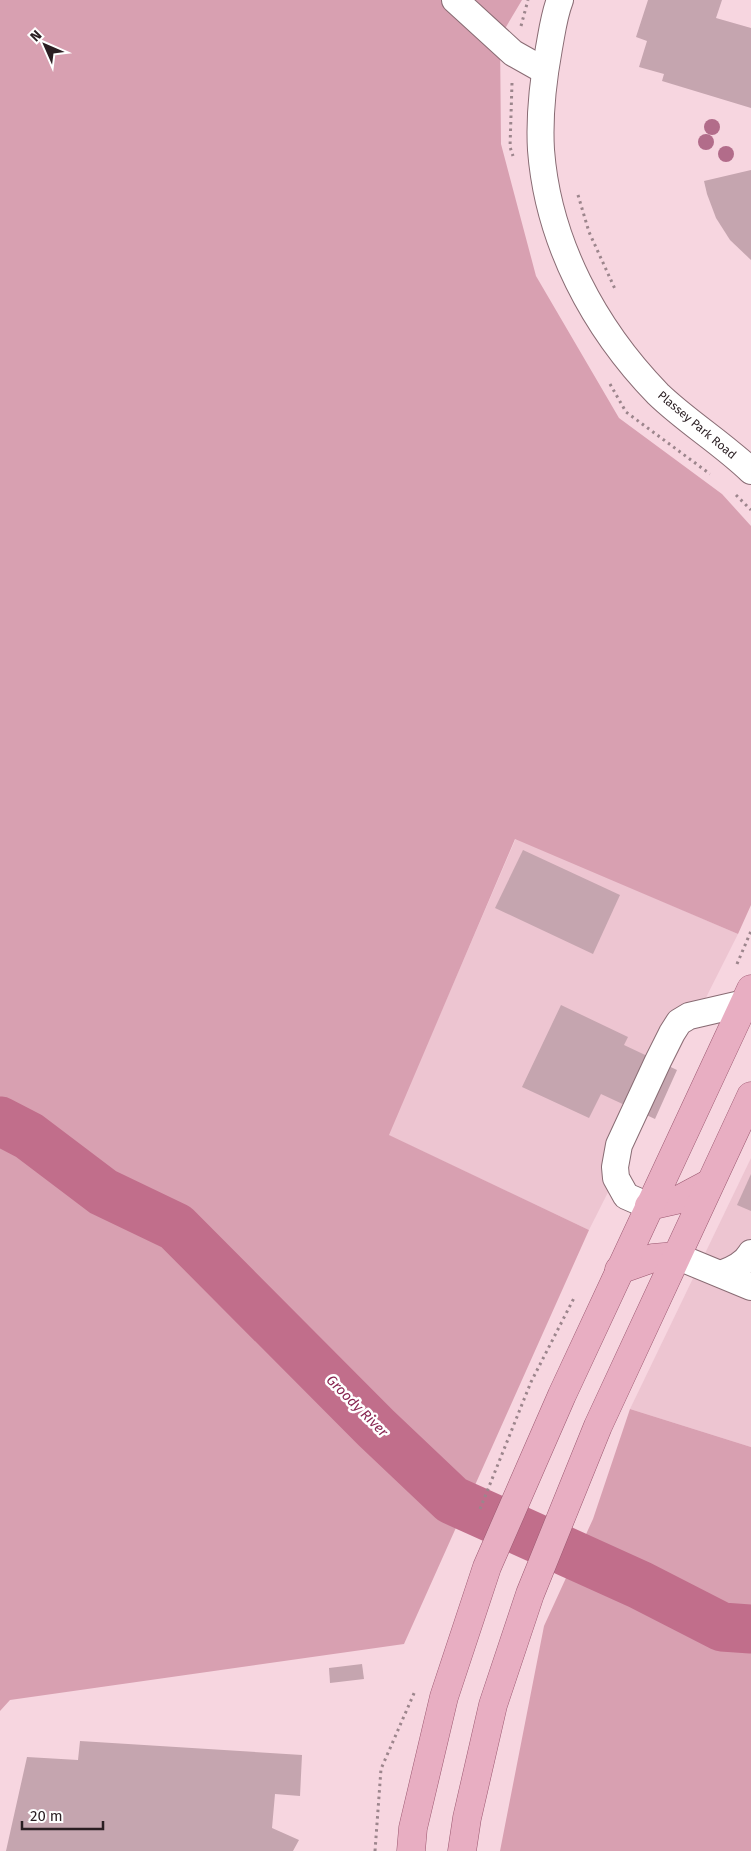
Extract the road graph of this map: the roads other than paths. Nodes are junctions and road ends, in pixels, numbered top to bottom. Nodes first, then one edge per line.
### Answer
1 (455, 0) edge
2 (560, 0) edge
3 (545, 70) junction
4 (748, 466) edge
5 (748, 996) edge
6 (751, 1096) edge
7 (710, 1183) junction
8 (648, 1206) junction
9 (751, 1253) edge
10 (676, 1256) junction
11 (619, 1270) junction
12 (721, 1274) junction
13 (751, 1287) edge
14 (411, 1851) edge
15 (462, 1851) edge

1 - 3 street
2 - 3 street, Plassey Park Road
3 - 4 street, Plassey Park Road
5 - 8 main road
5 - 8 street
6 - 7 main road
7 - 8 main road
7 - 10 main road
8 - 11 main road
9 - 12 street
10 - 11 main road
10 - 12 street
10 - 15 main road
11 - 14 main road
12 - 13 street

